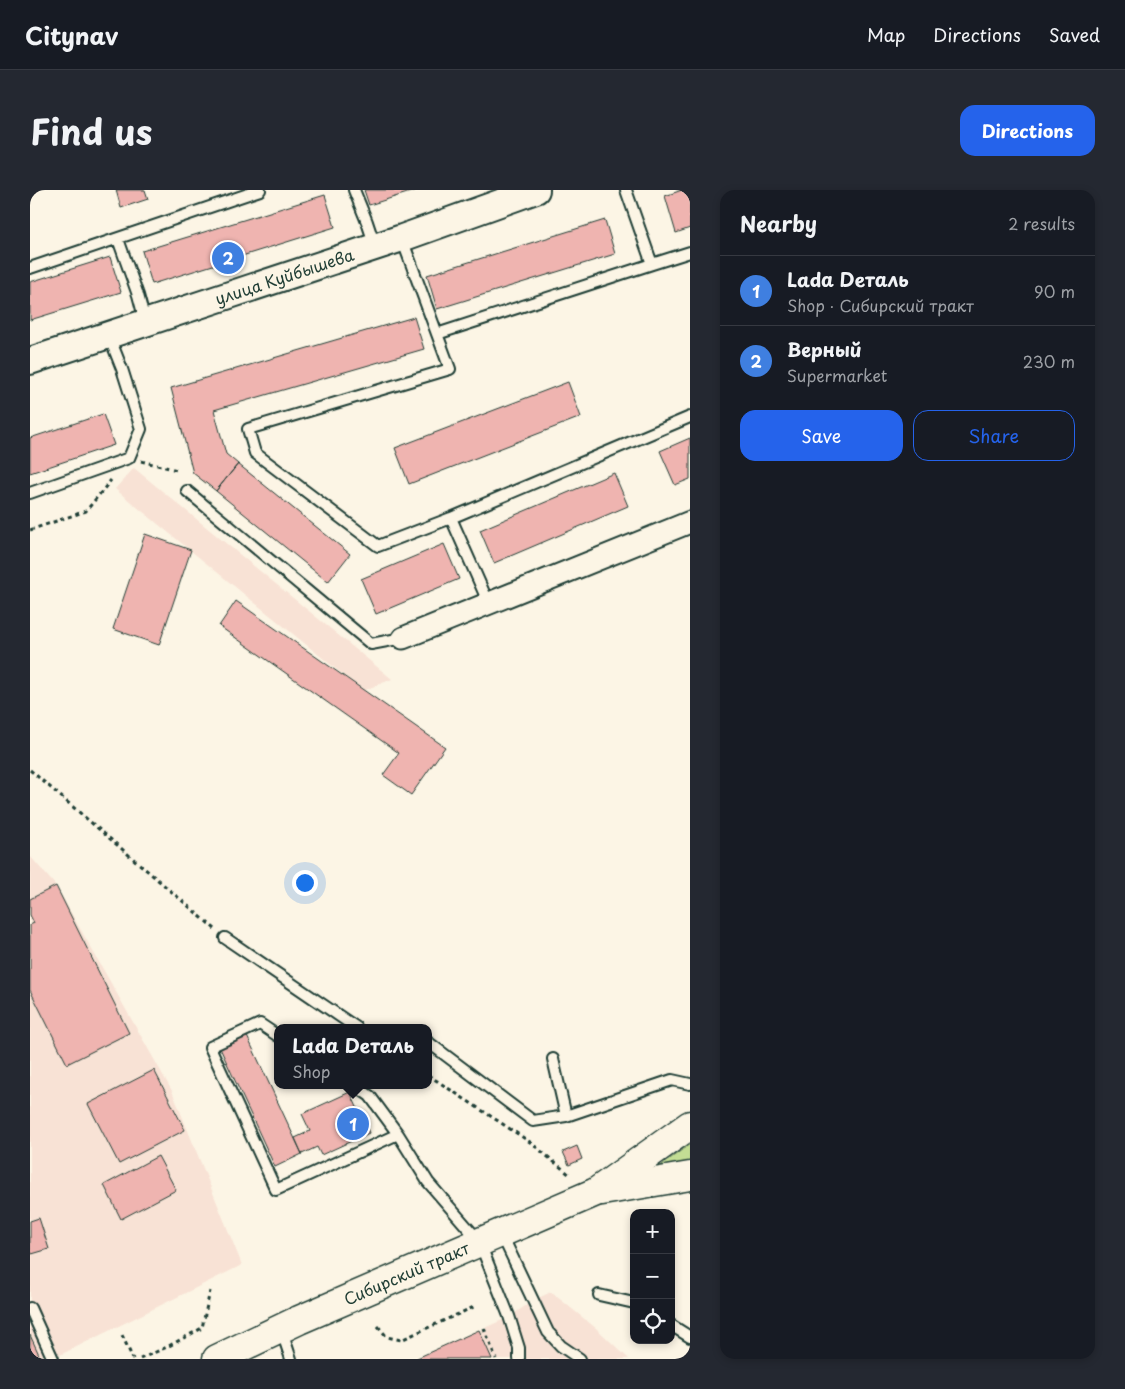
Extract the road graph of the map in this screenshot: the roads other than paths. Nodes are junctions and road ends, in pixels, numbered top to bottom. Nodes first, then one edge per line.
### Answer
1 (260, 190) edge
2 (354, 190) edge
3 (536, 190) edge
4 (626, 190) edge
5 (402, 238) junction
6 (118, 239) junction
7 (375, 246) junction
8 (690, 252) edge
9 (652, 264) junction
10 (30, 268) edge
11 (146, 322) junction
12 (108, 334) junction
13 (437, 334) junction
14 (30, 361) edge
15 (690, 417) edge
16 (187, 491) dead end
17 (30, 493) edge
18 (452, 518) junction
19 (690, 522) edge
20 (490, 604) junction
21 (403, 638) joint
22 (225, 938) road end
23 (351, 1024) edge
24 (274, 1033) edge
25 (432, 1045) edge
26 (554, 1059) dead end
27 (690, 1084) edge
28 (360, 1089) edge
29 (566, 1116) junction
30 (690, 1125) edge
31 (398, 1134) junction
32 (690, 1176) edge
33 (596, 1192) junction
34 (490, 1237) junction
35 (600, 1295) dead end
36 (630, 1302) edge
37 (30, 1308) edge
38 (675, 1328) edge
39 (280, 1329) junction
40 (690, 1337) edge
41 (232, 1356) edge
42 (53, 1359) edge
43 (291, 1359) edge
44 (519, 1359) edge
45 (580, 1359) edge

1 - 6 lane
2 - 7 lane
3 - 5 street, улица Куйбышева
4 - 9 lane
5 - 7 street, улица Куйбышева
5 - 13 lane
6 - 10 lane
6 - 11 lane
7 - 11 street, улица Куйбышева
8 - 9 lane
9 - 13 lane
11 - 12 street, улица Куйбышева
12 - 14 street, улица Куйбышева
12 - 17 lane
13 - 18 lane
15 - 18 lane
16 - 21 lane
18 - 20 lane
19 - 20 street
20 - 21 street
22 - 23 lane
24 - 31 lane
25 - 29 lane
26 - 29 lane
27 - 29 lane
28 - 31 lane
30 - 33 main road, Сибирский тракт
31 - 34 lane
32 - 33 main road, Сибирский тракт
33 - 34 main road, Сибирский тракт
34 - 39 main road, Сибирский тракт
34 - 44 lane
34 - 45 lane
35 - 36 lane
37 - 42 lane
38 - 40 lane
39 - 41 main road, Сибирский тракт
39 - 43 lane

